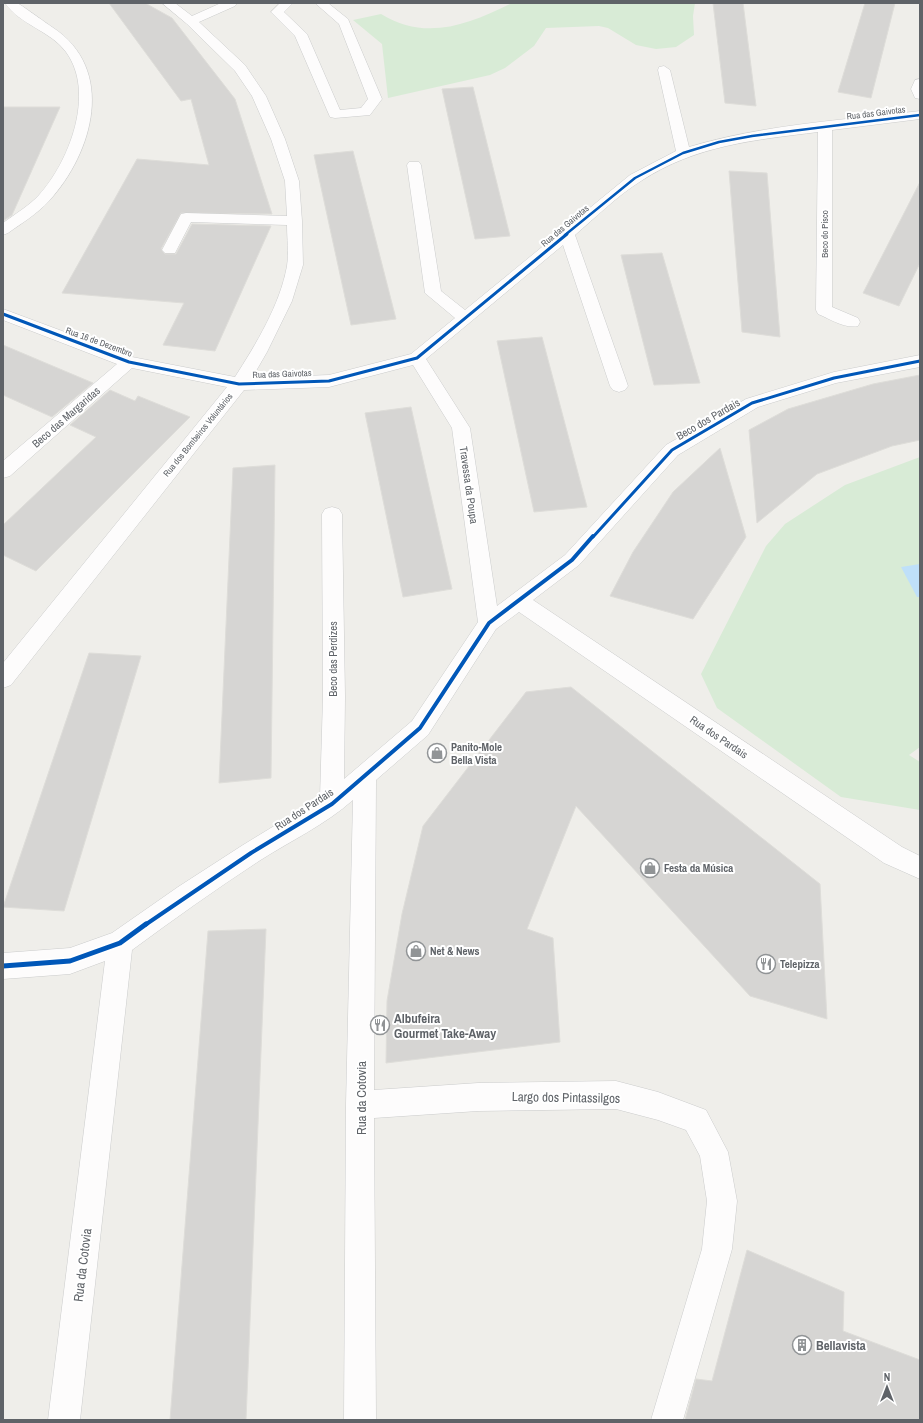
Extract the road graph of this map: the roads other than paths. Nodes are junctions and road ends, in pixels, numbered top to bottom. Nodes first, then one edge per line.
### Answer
1 (11, 3) edge
2 (168, 3) edge
3 (231, 3) edge
4 (287, 3) edge
5 (321, 3) edge
6 (191, 21) junction
7 (664, 70) dead end
8 (920, 83) edge
9 (920, 95) edge
10 (920, 115) edge
11 (825, 127) junction
12 (683, 153) junction
13 (414, 165) dead end
14 (295, 221) junction
15 (3, 230) edge
16 (567, 235) junction
17 (170, 250) dead end
18 (3, 314) edge
19 (465, 318) junction
20 (852, 322) dead end
21 (417, 358) junction
22 (920, 361) edge
23 (129, 362) junction
24 (239, 384) junction
25 (619, 386) dead end
26 (3, 472) edge
27 (332, 514) dead end
28 (572, 560) joint
29 (520, 602) junction
30 (489, 623) junction
31 (3, 679) edge
32 (365, 776) junction
33 (332, 804) junction
34 (920, 868) edge
35 (120, 943) junction
36 (3, 966) edge
37 (360, 1105) junction
38 (64, 1420) edge
39 (360, 1420) edge
40 (667, 1420) edge

1 - 15 street
2 - 6 street, Rua dos Bombeiros Voluntários
3 - 6 street
4 - 5 street
6 - 14 street, Rua dos Bombeiros Voluntários
7 - 12 street
8 - 9 street
10 - 11 street, Rua das Gaivotas
11 - 12 street, Rua das Gaivotas
11 - 20 street, Beco do Pisco
12 - 16 street, Rua das Gaivotas
13 - 19 street
14 - 17 street
14 - 24 street, Rua dos Bombeiros Voluntários
16 - 19 street, Rua das Gaivotas
16 - 25 street
18 - 23 street, Rua 16 de Dezembro
19 - 21 street, Rua das Gaivotas
21 - 24 street, Rua das Gaivotas
21 - 30 street, Travessa da Poupa
22 - 28 street, Beco dos Pardais
23 - 24 street, Rua 16 de Dezembro
23 - 26 street, Beco das Margaridas
24 - 31 street, Rua dos Bombeiros Voluntários
27 - 33 street, Beco das Perdizes
28 - 29 street, Rua dos Pardais
29 - 30 street, Rua dos Pardais
29 - 34 street, Rua dos Pardais
30 - 32 street, Rua dos Pardais
32 - 33 street, Rua dos Pardais
32 - 37 street, Rua da Cotovia
33 - 35 street, Rua dos Pardais
35 - 36 street, Rua dos Pardais
35 - 38 street, Rua da Cotovia
37 - 39 street, Rua da Cotovia
37 - 40 street, Largo dos Pintassilgos

